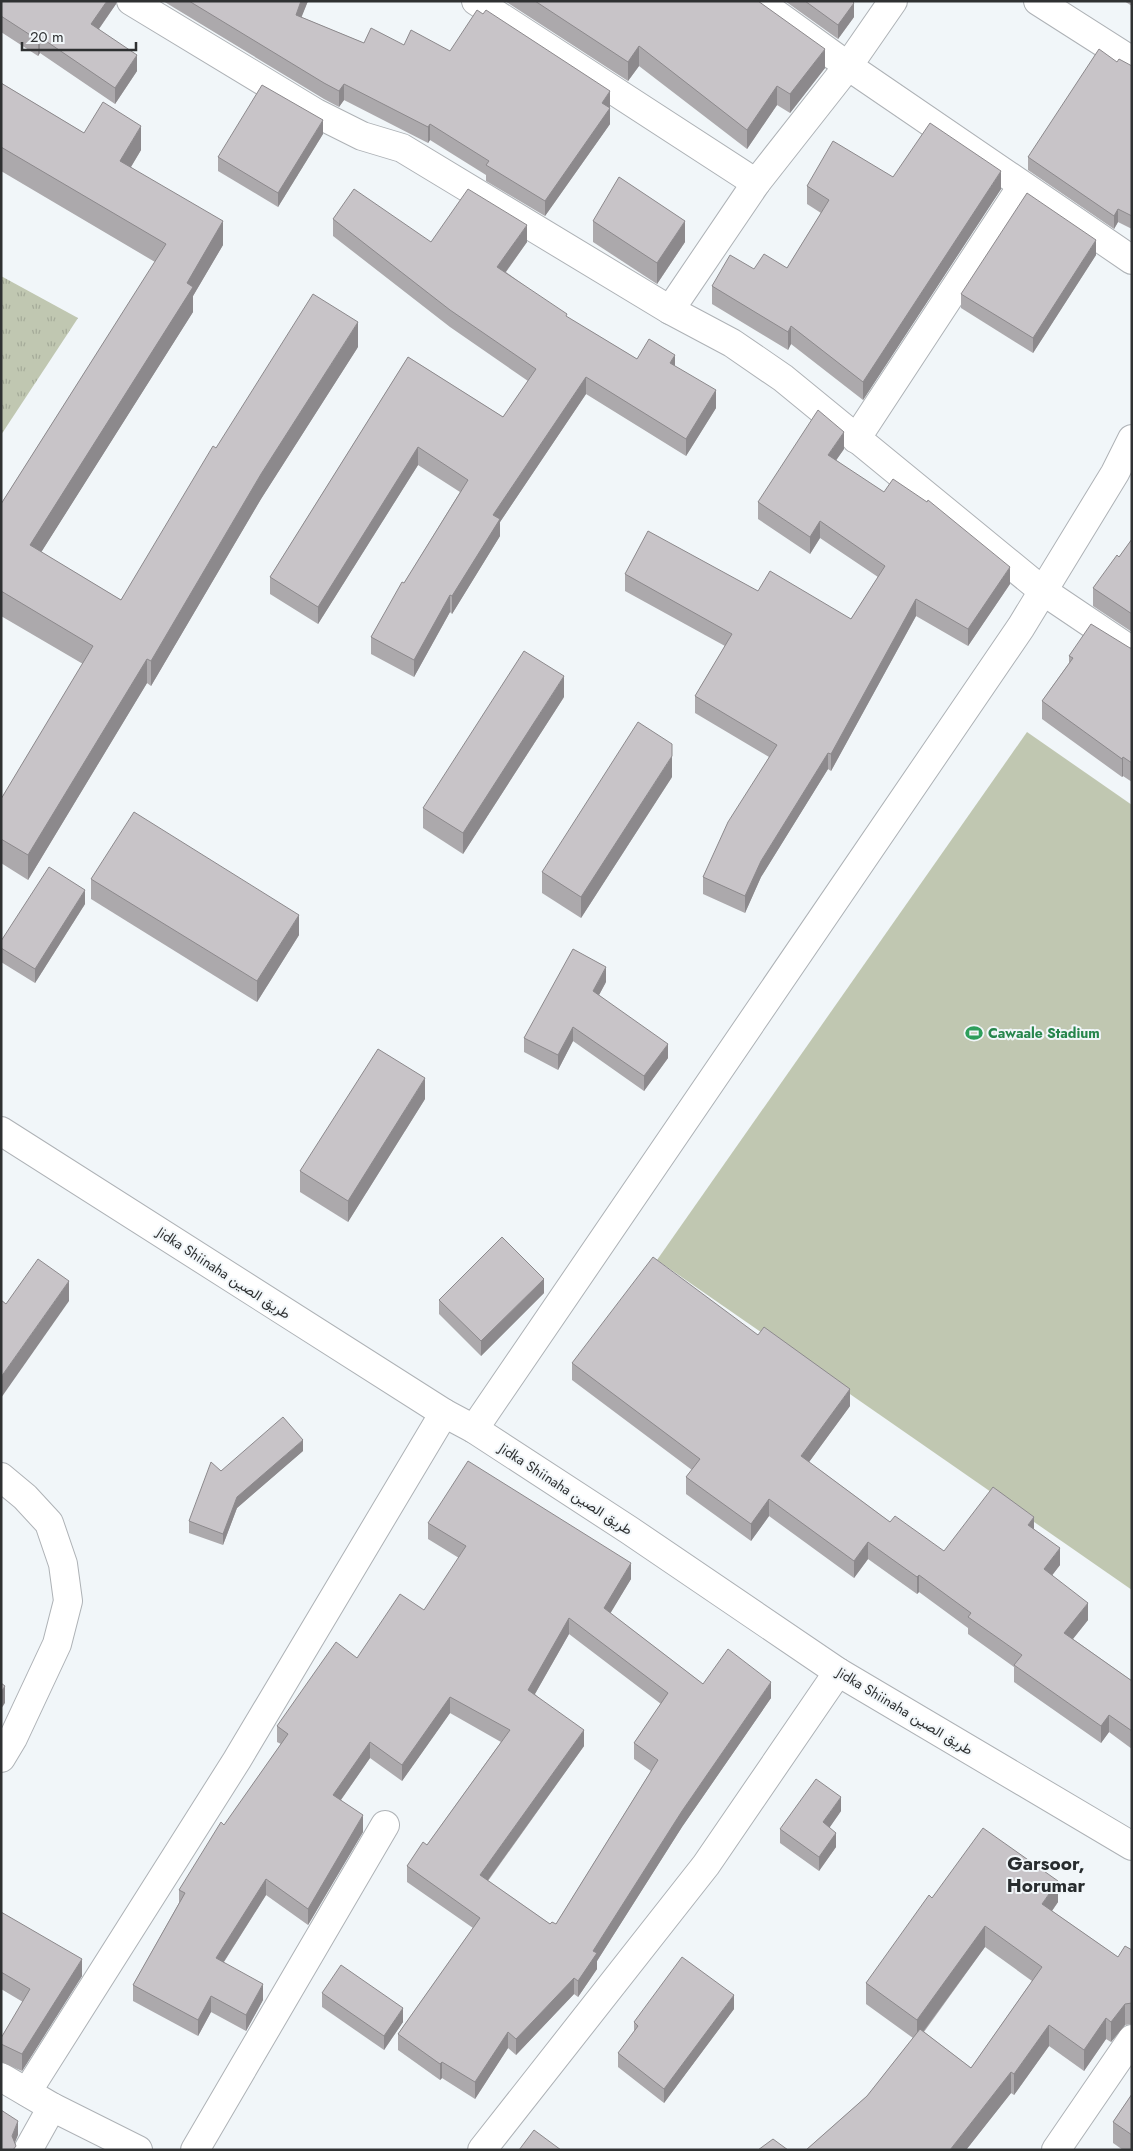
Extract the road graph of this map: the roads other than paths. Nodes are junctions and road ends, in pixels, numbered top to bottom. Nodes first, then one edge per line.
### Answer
1 (131, 1) edge
2 (758, 1) edge
3 (893, 1) edge
4 (1038, 1) edge
5 (479, 2) edge
6 (1132, 61) edge
7 (848, 66) junction
8 (756, 183) junction
9 (1022, 186) junction
10 (1132, 260) edge
11 (670, 310) junction
12 (856, 439) junction
13 (1132, 439) edge
14 (1124, 478) edge
15 (1043, 591) junction
16 (1132, 651) edge
17 (1, 1130) edge
18 (444, 1413) junction
19 (474, 1429) junction
20 (1, 1477) edge
21 (838, 1672) junction
22 (1, 1758) edge
23 (385, 1825) dead end
24 (1132, 1846) edge
25 (1132, 2039) edge
26 (1, 2077) edge
27 (27, 2092) junction
28 (52, 2107) junction
29 (28, 2150) edge
30 (138, 2150) edge
31 (195, 2150) edge
32 (482, 2150) edge
33 (1056, 2150) edge

1 - 11 street
2 - 7 street
3 - 7 street
4 - 6 street
5 - 8 street
7 - 8 street
7 - 9 street
8 - 11 street
9 - 10 street
9 - 12 street
11 - 12 street
12 - 15 street
13 - 14 street
14 - 15 street
15 - 16 street
15 - 19 street
17 - 18 street, Jidka Shiinaha طريق الصين
18 - 19 street, Jidka Shiinaha طريق الصين
18 - 27 street
19 - 21 street, Jidka Shiinaha طريق الصين
20 - 22 street
21 - 24 street, Jidka Shiinaha طريق الصين
21 - 32 street
23 - 31 street
25 - 33 street
26 - 27 street
27 - 28 street
28 - 29 street
28 - 30 street

